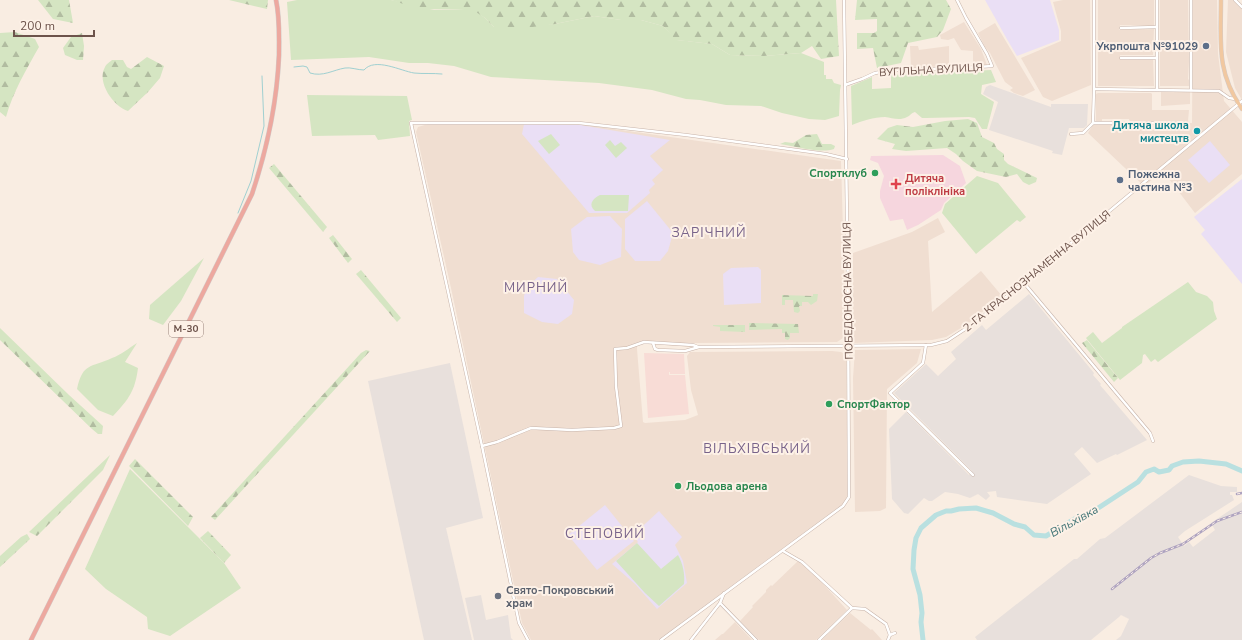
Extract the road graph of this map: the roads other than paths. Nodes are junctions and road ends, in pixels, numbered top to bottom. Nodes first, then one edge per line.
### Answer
1 (276, 0) edge
2 (844, 0) edge
3 (957, 0) edge
4 (1094, 0) edge
5 (1157, 0) edge
6 (1191, 0) edge
7 (1221, 0) edge
8 (1235, 0) edge
9 (1242, 7) edge
10 (1157, 27) junction
11 (1121, 28) dead end
12 (1121, 58) dead end
13 (1157, 58) junction
14 (845, 85) junction
15 (1094, 89) junction
16 (1157, 90) junction
17 (1191, 90) junction
18 (1235, 99) junction
19 (1242, 101) edge
20 (1239, 105) junction
21 (1242, 110) edge
22 (1093, 123) junction
23 (1187, 123) dead end
24 (1071, 134) dead end
25 (847, 159) junction
26 (1024, 283) junction
27 (653, 343) junction
28 (926, 345) junction
29 (849, 346) junction
30 (699, 347) junction
31 (1153, 441) dead end
32 (482, 446) junction
33 (973, 475) dead end
34 (783, 551) junction
35 (724, 593) junction
36 (720, 603) junction
37 (852, 608) junction
38 (895, 633) dead end
39 (890, 635) junction
40 (32, 640) edge
41 (528, 640) edge
42 (661, 640) edge
43 (691, 640) edge
44 (756, 640) edge
45 (819, 640) edge
46 (888, 640) edge

1 - 40 highway, М-30
2 - 14 street, ПОБЕДОНОСНА ВУЛИЦЯ
3 - 14 street, ВУГІЛЬНА ВУЛИЦЯ
4 - 15 street
5 - 10 street
6 - 17 street
7 - 18 main road
8 - 9 street
10 - 11 street
10 - 13 street
12 - 13 street
13 - 16 street
14 - 25 street, ПОБЕДОНОСНА ВУЛИЦЯ
15 - 16 street
15 - 22 street
16 - 17 street
17 - 18 street
18 - 20 main road
19 - 20 street, 2-ГА КРАСНОЗНАМЕННА ВУЛИЦЯ
20 - 21 main road
20 - 26 street, 2-ГА КРАСНОЗНАМЕННА ВУЛИЦЯ
22 - 23 street
22 - 24 street
25 - 29 street, ПОБЕДОНОСНА ВУЛИЦЯ
25 - 32 street
26 - 28 street, 2-ГА КРАСНОЗНАМЕННА ВУЛИЦЯ
26 - 31 street
27 - 30 street, 2-ГА КРАСНОЗНАМЕННА ВУЛИЦЯ
27 - 30 street, 2-ГА КРАСНОЗНАМЕННА ВУЛИЦЯ
27 - 32 street
28 - 29 street, 2-ГА КРАСНОЗНАМЕННА ВУЛИЦЯ
28 - 33 street
29 - 30 street, 2-ГА КРАСНОЗНАМЕННА ВУЛИЦЯ
29 - 34 street, ПОБЕДОНОСНА ВУЛИЦЯ
32 - 41 street
34 - 35 street, ПОБЕДОНОСНА ВУЛИЦЯ
34 - 37 street
35 - 36 street
35 - 42 street, ПОБЕДОНОСНА ВУЛИЦЯ
36 - 43 street
36 - 44 street
37 - 39 street
37 - 45 street
38 - 39 street
39 - 46 street

